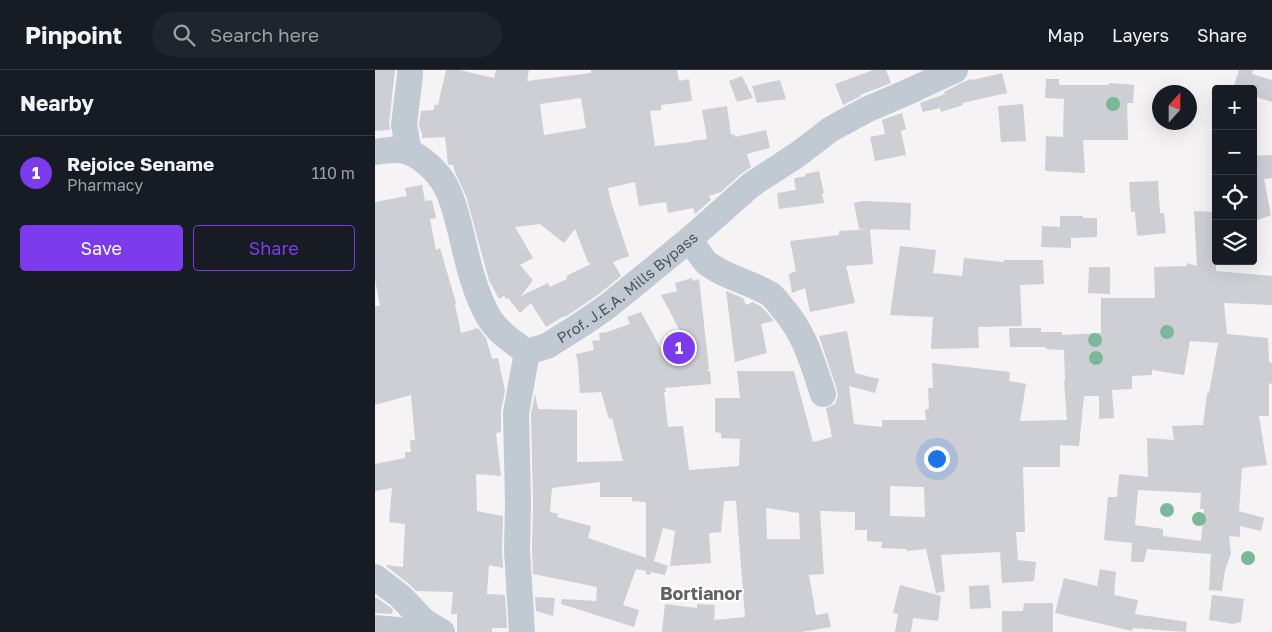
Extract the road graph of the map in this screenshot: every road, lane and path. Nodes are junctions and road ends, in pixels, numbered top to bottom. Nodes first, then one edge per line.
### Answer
1 (410, 70) edge
2 (955, 70) edge
3 (907, 81) edge
4 (375, 152) edge
5 (409, 152) junction
6 (690, 239) junction
7 (527, 352) junction
8 (823, 394) dead end
9 (375, 577) edge
10 (434, 627) edge
11 (375, 628) edge
12 (522, 632) edge

1 - 5 street
2 - 3 street, Prof. J.E.A. Mills Bypass
3 - 6 street, Prof. J.E.A. Mills Bypass
4 - 5 street
5 - 7 street
6 - 7 street, Prof. J.E.A. Mills Bypass
6 - 8 street
7 - 12 street
9 - 10 street
10 - 11 street

